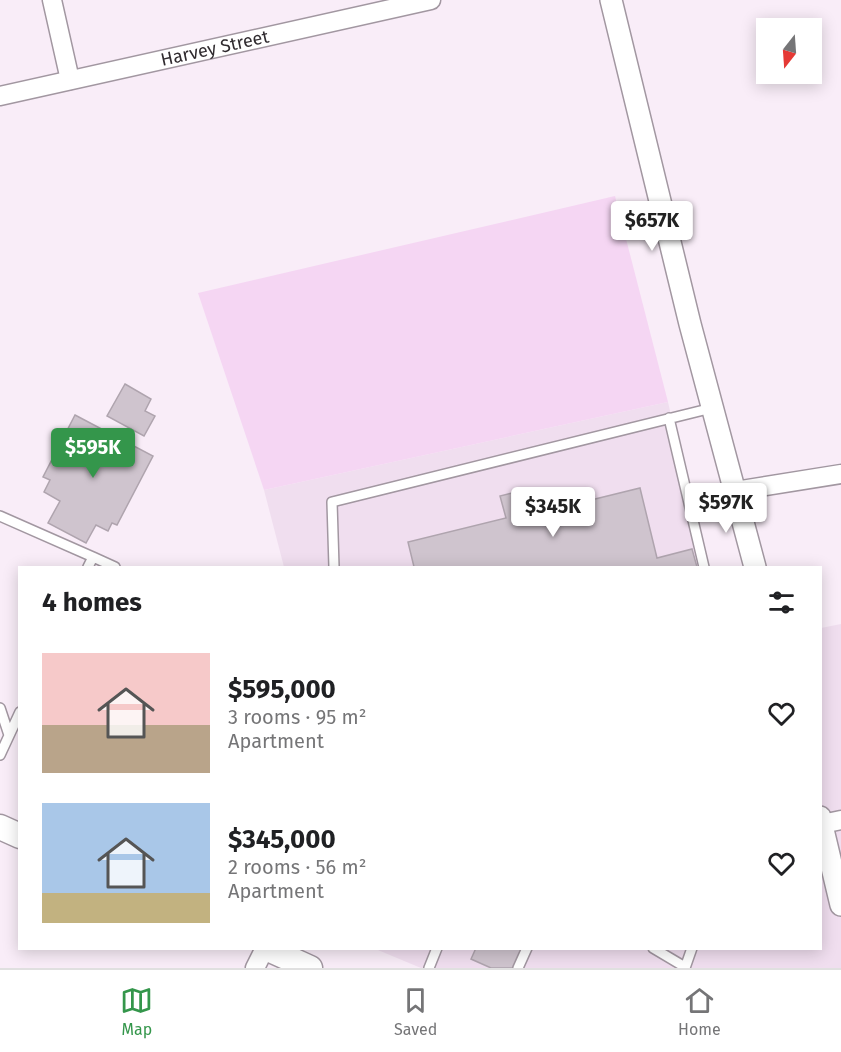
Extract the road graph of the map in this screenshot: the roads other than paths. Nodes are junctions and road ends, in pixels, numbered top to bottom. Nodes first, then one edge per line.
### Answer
1 (52, 0) edge
2 (430, 0) edge
3 (616, 1) edge
4 (70, 80) junction
5 (0, 96) edge
6 (712, 408) junction
7 (669, 418) junction
8 (841, 474) edge
9 (735, 491) junction
10 (0, 516) edge
11 (93, 556) junction
12 (88, 566) edge
13 (113, 566) edge
14 (334, 566) edge
15 (704, 566) edge
16 (755, 566) edge
17 (0, 708) edge
18 (18, 716) edge
19 (9, 735) junction
20 (0, 755) edge
21 (826, 822) edge
22 (0, 827) edge
23 (18, 835) edge
24 (841, 905) edge
25 (264, 950) edge
26 (270, 950) edge
27 (436, 950) edge
28 (526, 950) edge
29 (656, 950) edge
30 (691, 950) edge
31 (255, 968) edge
32 (310, 968) edge
33 (429, 968) edge
34 (518, 968) edge
35 (685, 968) edge

1 - 4 street
2 - 4 street, Harvey Street
3 - 6 street
4 - 5 street, Harvey Street
6 - 7 lane
6 - 9 street
7 - 14 lane
7 - 15 lane
8 - 9 street
9 - 16 street
10 - 11 lane
11 - 12 lane
11 - 13 lane
17 - 19 lane
18 - 19 lane
19 - 20 lane
21 - 24 street
22 - 23 main road
25 - 31 street
26 - 32 main road
27 - 33 lane
28 - 34 lane
29 - 35 lane
30 - 35 lane

